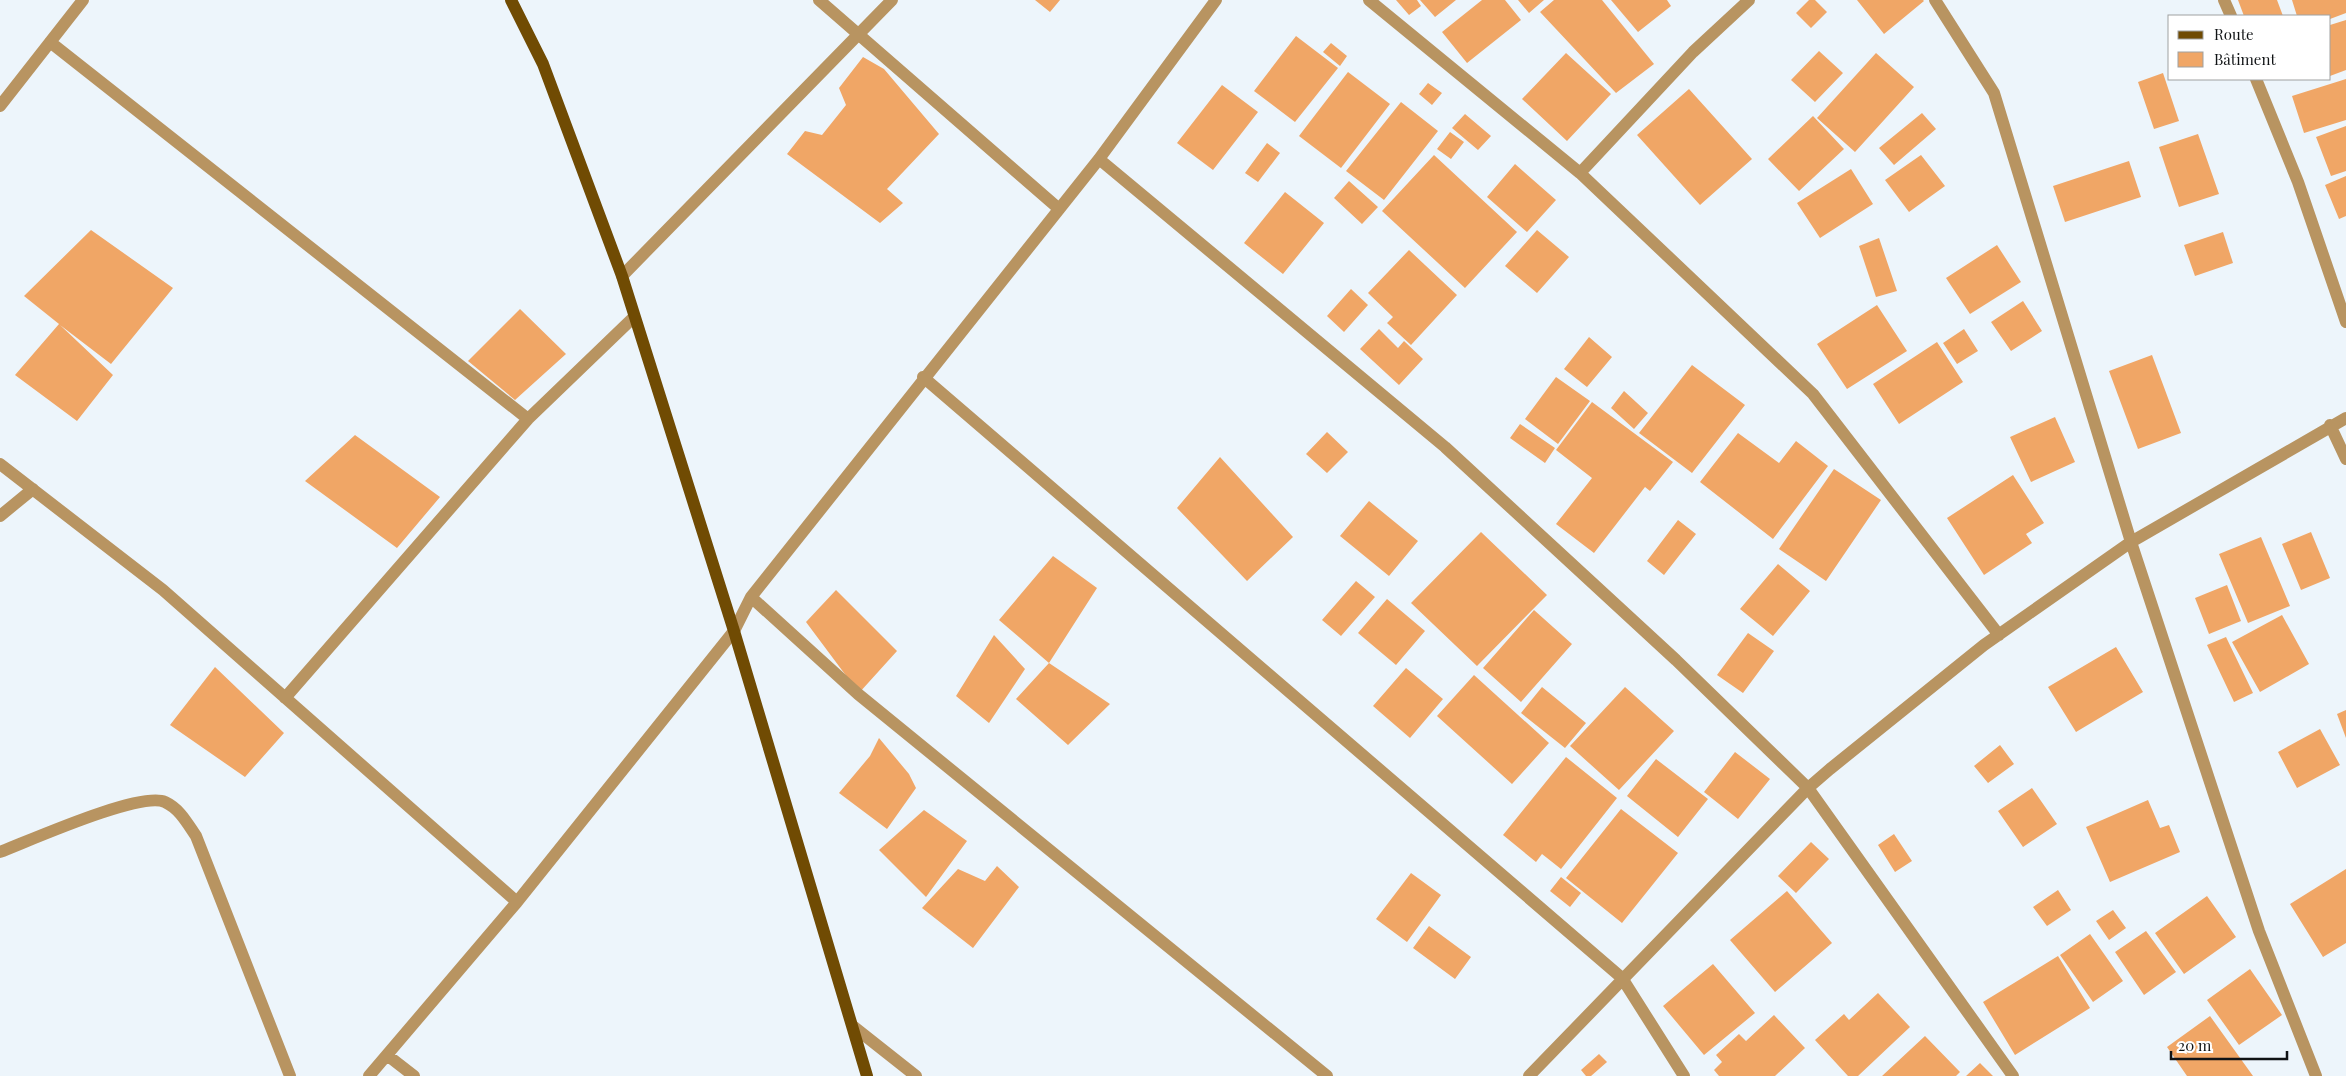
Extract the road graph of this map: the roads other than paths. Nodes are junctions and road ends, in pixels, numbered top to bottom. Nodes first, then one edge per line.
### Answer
1 (84, 0) edge
2 (511, 0) edge
3 (818, 0) edge
4 (892, 0) edge
5 (1216, 0) edge
6 (1369, 0) edge
7 (1749, 0) edge
8 (1935, 0) edge
9 (2224, 0) edge
10 (1383, 4) edge
11 (2231, 15) edge
12 (860, 34) junction
13 (50, 42) junction
14 (2256, 80) edge
15 (0, 106) edge
16 (1099, 159) junction
17 (1580, 173) junction
18 (1058, 208) junction
19 (622, 276) junction
20 (634, 316) junction
21 (2346, 322) edge
22 (924, 377) junction
23 (2346, 418) edge
24 (528, 419) junction
25 (2330, 425) junction
26 (2346, 459) edge
27 (0, 464) edge
28 (33, 489) junction
29 (0, 516) edge
30 (2131, 542) junction
31 (751, 596) junction
32 (734, 631) junction
33 (1999, 635) junction
34 (286, 698) junction
35 (1808, 788) junction
36 (0, 852) edge
37 (517, 902) junction
38 (1622, 978) junction
39 (854, 1027) junction
40 (387, 1056) junction
41 (290, 1076) edge
42 (368, 1076) edge
43 (414, 1076) edge
44 (866, 1076) edge
45 (916, 1076) edge
46 (1327, 1076) edge
47 (1529, 1076) edge
48 (1684, 1076) edge
49 (2013, 1076) edge
50 (2316, 1076) edge

1 - 13 street
2 - 19 main road
3 - 12 street
4 - 12 street
5 - 16 street
6 - 10 street
7 - 17 street
8 - 30 street
9 - 11 street
10 - 17 street
12 - 18 street
12 - 19 street
13 - 15 street
13 - 24 street
14 - 21 street
16 - 18 street
16 - 35 street
17 - 33 street
18 - 22 street
19 - 20 main road
20 - 24 street
20 - 32 main road
22 - 31 street
22 - 38 street
23 - 25 street
24 - 34 street
25 - 26 street
25 - 30 street
27 - 28 street
28 - 29 street
28 - 34 street
30 - 33 street
30 - 50 street
31 - 32 street
31 - 46 street
32 - 37 street
32 - 39 main road
33 - 35 street
34 - 37 street
35 - 38 street
35 - 49 street
36 - 41 street
37 - 40 street
38 - 47 street
38 - 48 street
39 - 44 main road
39 - 45 street
40 - 42 street
40 - 43 street

